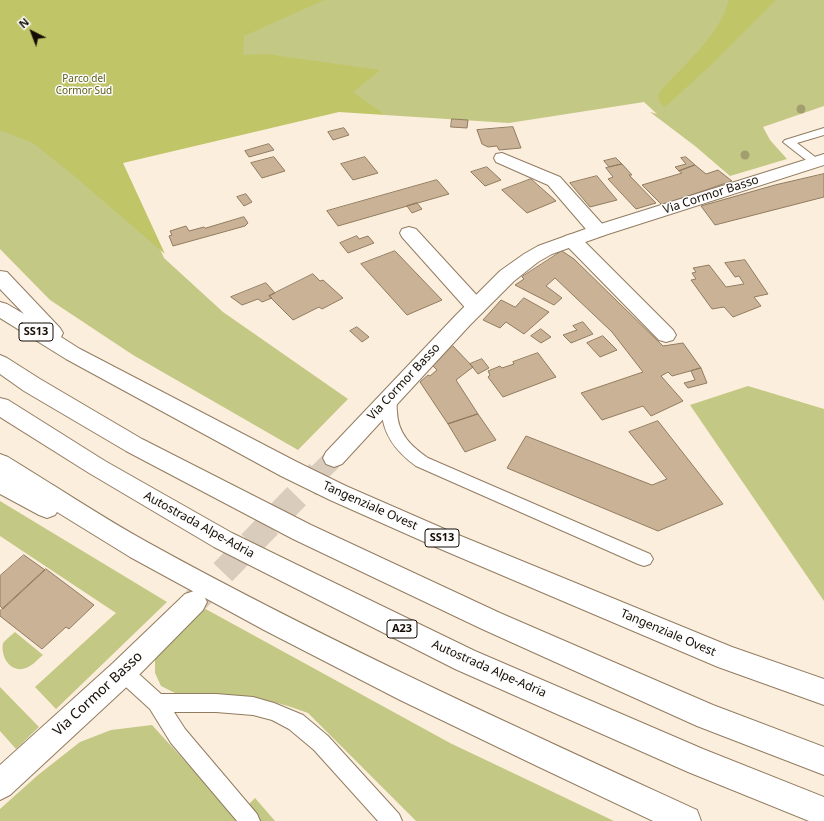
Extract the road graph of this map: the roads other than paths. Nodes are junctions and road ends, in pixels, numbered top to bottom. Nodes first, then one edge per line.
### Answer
1 (824, 131) edge
2 (502, 158) dead end
3 (819, 160) edge
4 (598, 231) junction
5 (409, 233) dead end
6 (572, 240) junction
7 (0, 277) edge
8 (476, 307) junction
9 (0, 310) edge
10 (666, 335) dead end
11 (73, 354) junction
12 (0, 363) edge
13 (390, 397) junction
14 (0, 406) edge
15 (334, 458) tunnel mouth
16 (0, 463) edge
17 (0, 483) edge
18 (136, 548) junction
19 (644, 559) dead end
20 (194, 602) tunnel mouth
21 (123, 672) junction
22 (824, 692) edge
23 (157, 703) junction
24 (824, 761) edge
25 (0, 785) edge
26 (824, 812) edge
27 (250, 821) edge
28 (392, 821) edge
29 (686, 821) edge

1 - 3 lane
2 - 4 main road
3 - 4 main road, Via Cormor Basso
4 - 6 main road, Via Cormor Basso
5 - 8 main road
6 - 8 main road, Via Cormor Basso
6 - 10 main road
7 - 11 main road
8 - 13 main road, Via Cormor Basso
9 - 11 main road, Tangenziale Ovest / SS13
11 - 22 main road, Tangenziale Ovest / SS13
12 - 24 main road
13 - 15 main road, Via Cormor Basso
13 - 19 lane
14 - 26 main road, Autostrada Alpe-Adria / A23
16 - 18 main road
17 - 18 main road
18 - 29 main road
20 - 21 main road, Via Cormor Basso
21 - 23 lane
21 - 25 main road, Via Cormor Basso
23 - 27 lane
23 - 28 lane

